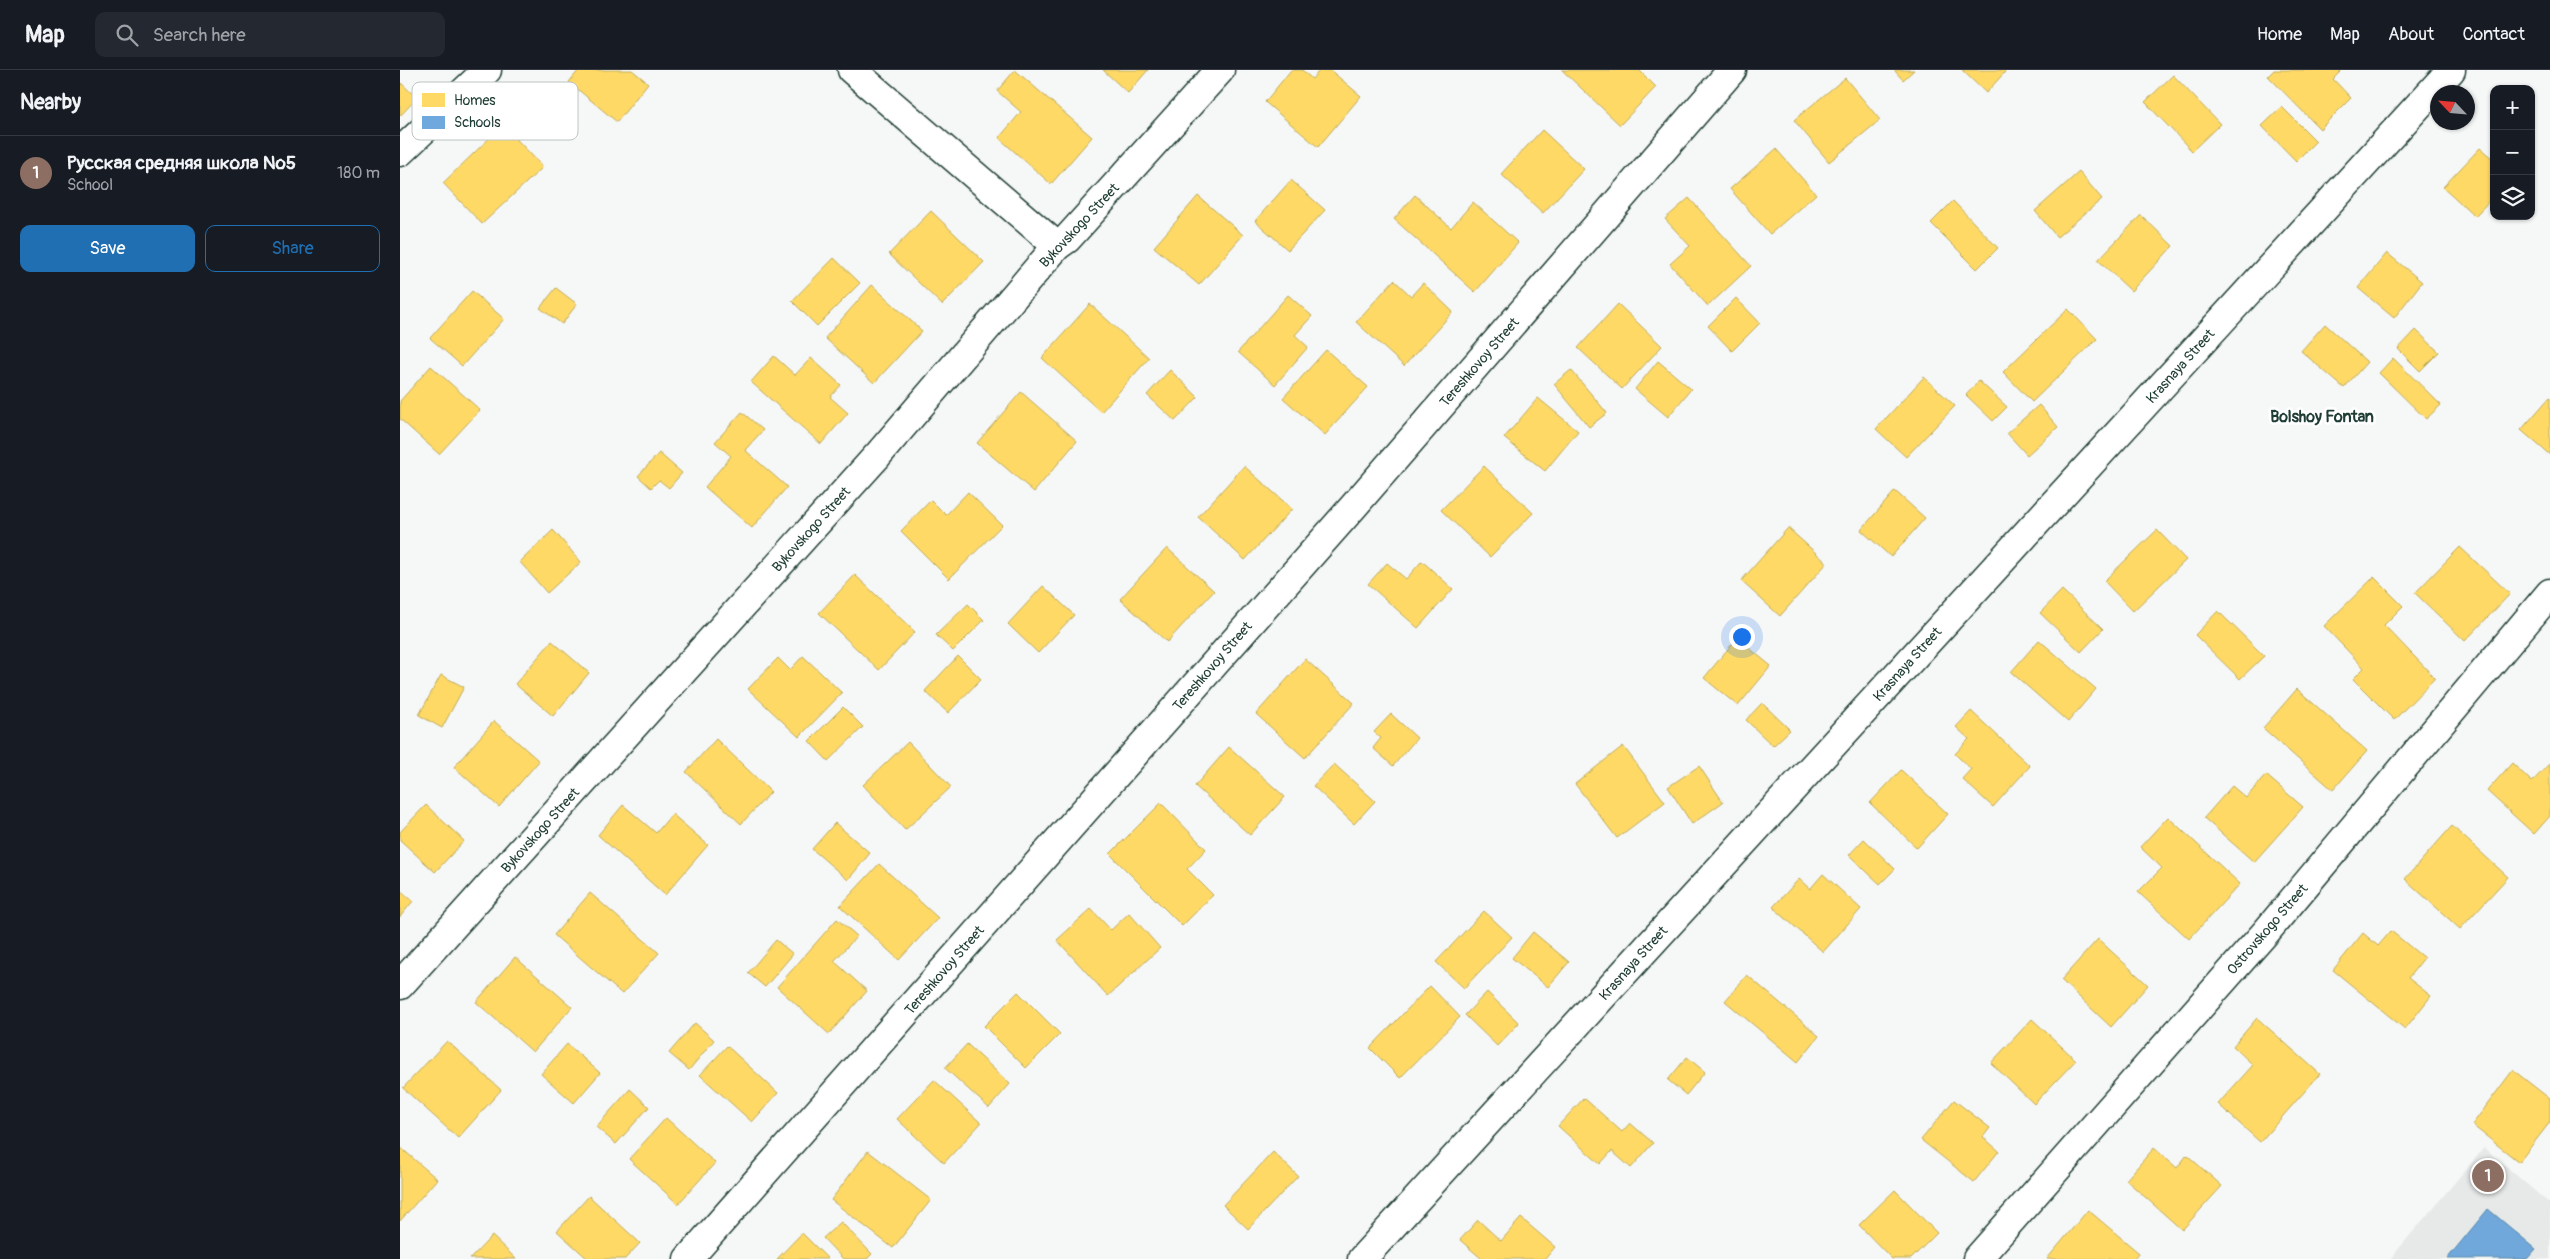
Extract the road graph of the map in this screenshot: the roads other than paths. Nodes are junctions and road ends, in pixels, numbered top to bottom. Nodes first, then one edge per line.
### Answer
1 (487, 70) edge
2 (852, 70) edge
3 (1220, 70) edge
4 (1732, 70) edge
5 (2451, 70) edge
6 (474, 82) edge
7 (413, 140) edge
8 (400, 152) edge
9 (1057, 246) junction
10 (2550, 593) edge
11 (400, 986) edge
12 (688, 1259) edge
13 (1362, 1259) edge
14 (1977, 1259) edge

1 - 6 street
2 - 9 street
3 - 9 street, Bykovskogo Street
4 - 12 street, Tereshkovoy Street
5 - 13 street, Krasnaya Street
7 - 8 street
9 - 11 street, Bykovskogo Street
10 - 14 street, Ostrovskogo Street

